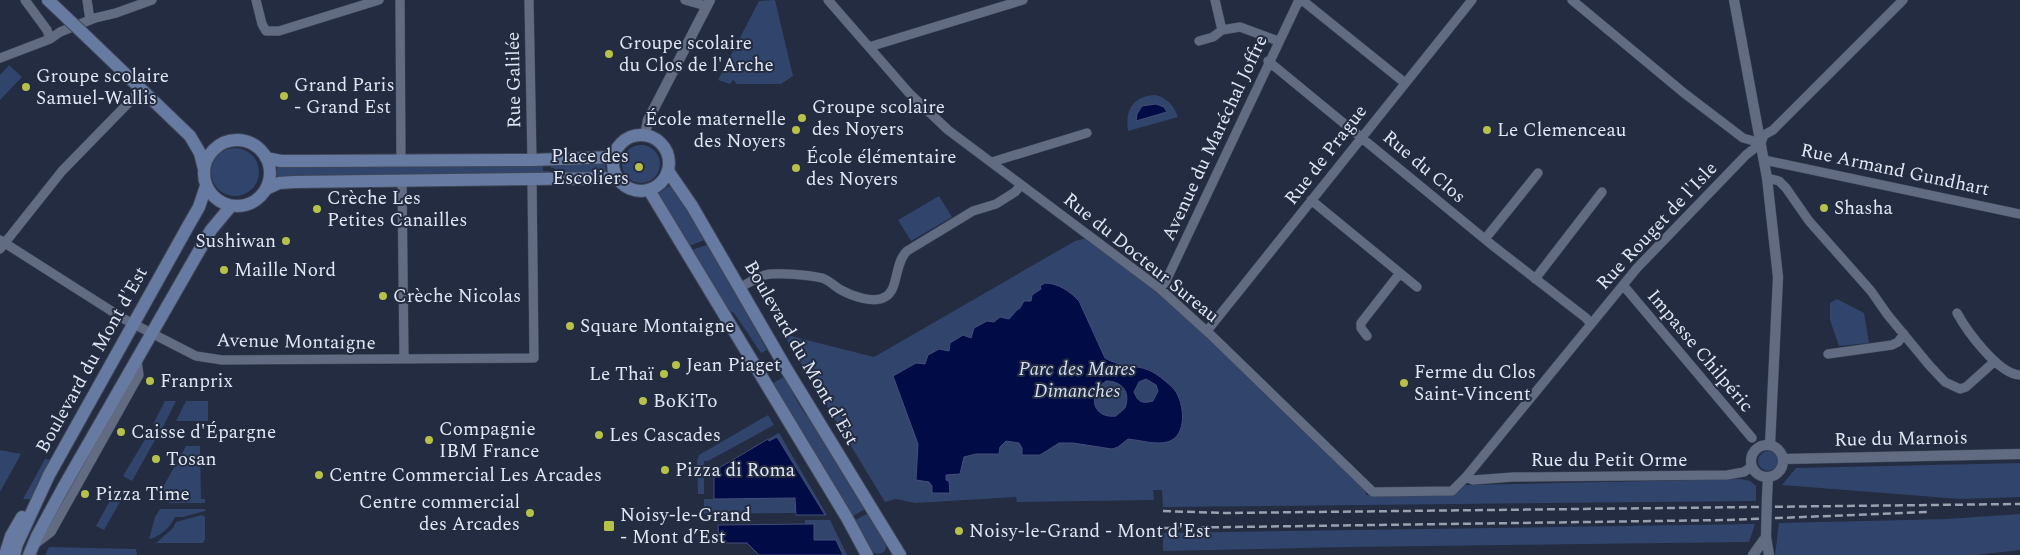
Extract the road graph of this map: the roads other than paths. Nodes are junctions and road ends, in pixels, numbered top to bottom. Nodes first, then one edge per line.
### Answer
1 (25, 0) edge
2 (48, 0) edge
3 (87, 0) edge
4 (152, 0) edge
5 (256, 0) edge
6 (379, 0) edge
7 (400, 0) edge
8 (529, 0) edge
9 (684, 0) edge
10 (828, 0) edge
11 (1023, 0) edge
12 (1215, 0) edge
13 (1300, 0) edge
14 (1472, 0) edge
15 (1572, 0) edge
16 (1734, 0) edge
17 (1902, 0) edge
18 (708, 3) edge
19 (90, 20) junction
20 (1222, 30) junction
21 (50, 39) junction
22 (1199, 41) dead end
23 (1278, 41) junction
24 (869, 47) junction
25 (0, 58) edge
26 (1268, 62) junction
27 (1405, 83) junction
28 (142, 89) junction
29 (1087, 133) dead end
30 (646, 135) junction
31 (190, 136) junction
32 (1362, 136) junction
33 (1760, 143) junction
34 (220, 145) junction
35 (614, 157) junction
36 (266, 158) junction
37 (532, 160) junction
38 (1764, 160) junction
39 (401, 161) junction
40 (992, 162) junction
41 (204, 170) junction
42 (668, 172) junction
43 (1538, 173) dead end
44 (618, 178) junction
45 (1767, 178) junction
46 (532, 179) junction
47 (402, 180) junction
48 (1021, 185) junction
49 (206, 186) junction
50 (266, 189) junction
51 (649, 190) junction
52 (1602, 192) dead end
53 (1311, 200) junction
54 (231, 206) junction
55 (2020, 214) edge
56 (1485, 239) junction
57 (1, 244) edge
58 (1400, 273) junction
59 (1536, 279) junction
60 (1623, 285) junction
61 (740, 287) junction
62 (1417, 287) dead end
63 (1159, 288) junction
64 (1957, 312) dead end
65 (133, 323) junction
66 (1591, 324) junction
67 (1206, 331) junction
68 (153, 333) junction
69 (1904, 334) junction
70 (1367, 336) dead end
71 (1828, 354) dead end
72 (404, 359) junction
73 (1995, 361) junction
74 (2020, 375) edge
75 (1752, 438) dead end
76 (1770, 445) junction
77 (2020, 454) edge
78 (1784, 459) junction
79 (1751, 467) junction
80 (1466, 476) junction
81 (1768, 478) junction
82 (1452, 491) joint
83 (39, 495) junction
84 (1766, 537) junction
85 (30, 551) edge
86 (5, 555) edge
87 (14, 555) edge
88 (867, 555) edge
89 (900, 555) edge
90 (1753, 555) edge
91 (1769, 555) edge

1 - 21 street
2 - 28 main road, bridge
3 - 19 street
4 - 19 street
5 - 6 street
7 - 39 street
8 - 37 street, Rue Galilée
9 - 18 street
10 - 24 street, Rue du Docteur Sureau
11 - 24 street
12 - 20 street
13 - 23 street, Avenue du Maréchal Joffre
13 - 27 street
14 - 27 street, Rue de Prague
15 - 33 street
16 - 33 street
17 - 33 street, Rue Rouget de l'Isle
18 - 30 street
19 - 21 street
20 - 22 street
20 - 23 street
21 - 25 street
23 - 26 street, Avenue du Maréchal Joffre
24 - 40 street, Rue du Docteur Sureau
26 - 32 street, Rue du Clos
26 - 63 street, Avenue du Maréchal Joffre
27 - 32 street, Rue de Prague
28 - 31 main road
28 - 57 street
29 - 40 street
30 - 35 main road
30 - 42 main road
31 - 34 main road
31 - 41 main road
32 - 53 street, Rue de Prague
32 - 56 street, Rue du Clos
33 - 38 street
33 - 60 street, Rue Rouget de l'Isle
34 - 36 main road
34 - 41 main road
35 - 37 main road
35 - 44 main road
36 - 39 main road
36 - 50 main road
37 - 39 main road
38 - 45 street
38 - 55 street, Rue Armand Gundhart
40 - 48 street, Rue du Docteur Sureau
41 - 49 main road
42 - 51 main road
42 - 61 main road, Boulevard du Mont d'Est
43 - 56 street
44 - 46 main road
44 - 51 main road
45 - 69 street
45 - 76 street
46 - 47 main road
46 - 72 street, Avenue Montaigne
47 - 50 main road
47 - 72 street
48 - 61 street
48 - 63 street, Rue du Docteur Sureau
49 - 54 main road
49 - 65 main road, Boulevard du Mont d'Est
50 - 54 main road
51 - 88 main road
52 - 59 street
53 - 58 street
53 - 67 street, Rue de Prague
54 - 68 main road, Boulevard du Mont d'Est
56 - 59 street, Rue du Clos
57 - 65 street, Avenue Montaigne
58 - 62 street
58 - 70 street
59 - 66 street, Rue du Clos
60 - 66 street, Rue Rouget de l'Isle
60 - 75 street, Impasse Chilpéric
61 - 89 main road, Boulevard du Mont d'Est
63 - 67 street, Rue du Docteur Sureau
64 - 73 street
65 - 68 street, Avenue Montaigne
65 - 83 main road, Boulevard du Mont d'Est
66 - 80 street, Rue Rouget de l'Isle
67 - 82 street, Rue du Docteur Sureau
68 - 72 street, Avenue Montaigne
68 - 85 main road, Boulevard du Mont d'Est
69 - 71 street
69 - 73 street
73 - 74 street
76 - 78 street
76 - 79 street
77 - 78 street, Rue du Marnois
78 - 81 street
79 - 80 street, Rue du Petit Orme
79 - 81 street
80 - 82 street, Rue Rouget de l'Isle
81 - 84 street, bridge
83 - 86 main road
83 - 87 main road, Boulevard du Mont d'Est
84 - 90 street
84 - 91 street

